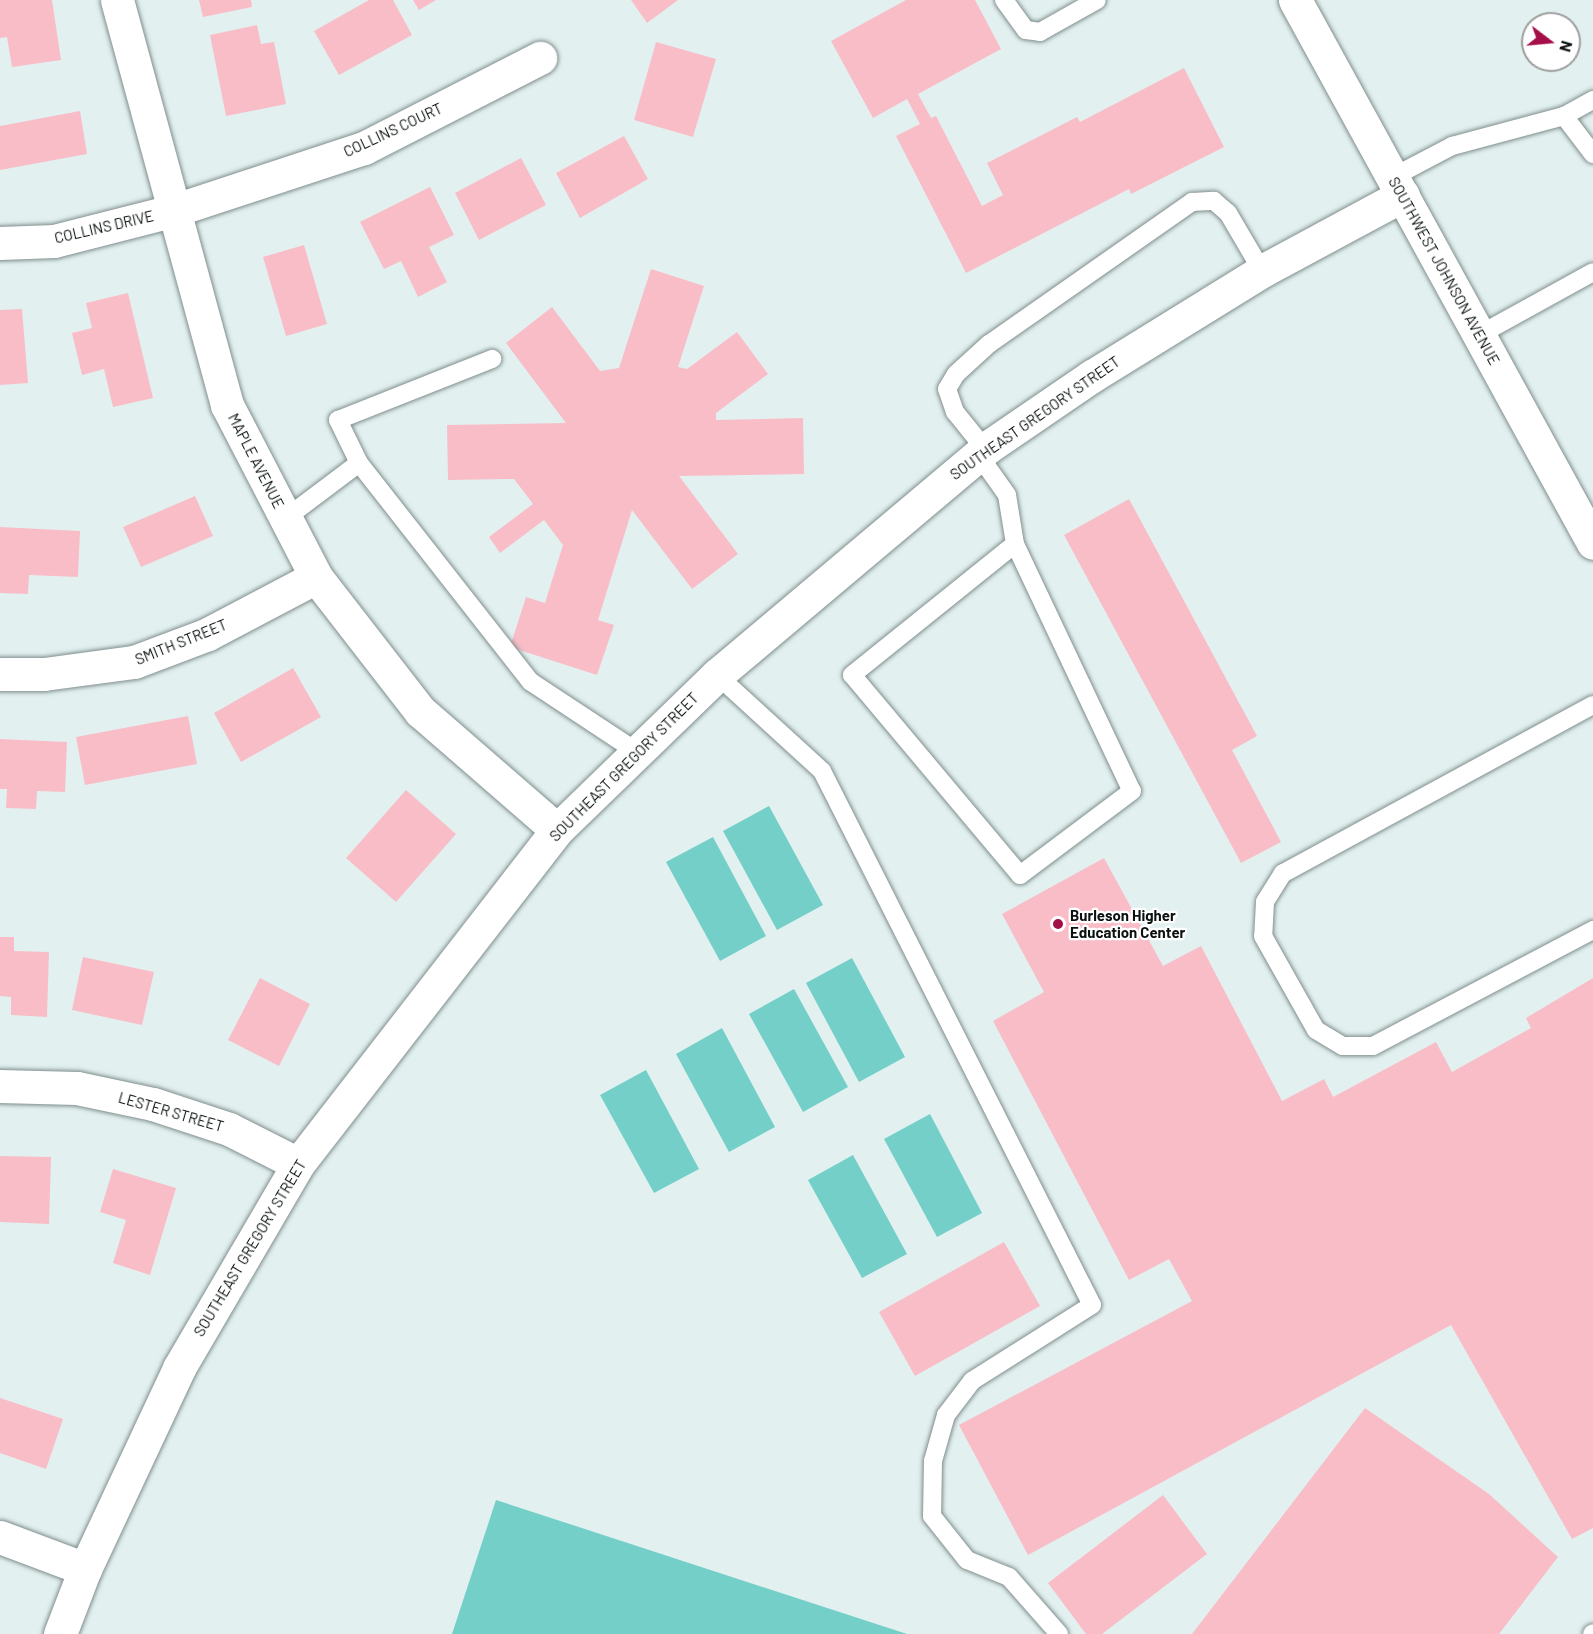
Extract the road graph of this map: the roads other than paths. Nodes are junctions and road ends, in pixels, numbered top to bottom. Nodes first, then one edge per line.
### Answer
1 (117, 0) edge
2 (1004, 0) edge
3 (1097, 0) edge
4 (1295, 0) edge
5 (540, 58) dead end
6 (1593, 100) edge
7 (1564, 116) junction
8 (1593, 154) edge
9 (1398, 186) junction
10 (172, 211) junction
11 (0, 243) edge
12 (1262, 271) junction
13 (1593, 272) edge
14 (1479, 335) junction
15 (492, 359) dead end
16 (982, 452) junction
17 (359, 463) junction
18 (1584, 506) edge
19 (286, 518) junction
20 (1593, 543) edge
21 (1015, 544) junction
22 (316, 577) junction
23 (0, 674) edge
24 (717, 675) junction
25 (1593, 705) edge
26 (637, 752) junction
27 (557, 830) junction
28 (1593, 930) edge
29 (0, 1086) edge
30 (298, 1164) junction
31 (0, 1537) edge
32 (85, 1569) junction
33 (60, 1634) edge
34 (1059, 1634) edge

1 - 10 street, MAPLE AVENUE
2 - 3 lane
4 - 9 street, SOUTHWEST JOHNSON AVENUE
5 - 10 street, COLLINS COURT
6 - 7 lane
7 - 8 lane
7 - 9 lane
9 - 12 street, SOUTHEAST GREGORY STREET
9 - 14 street, SOUTHWEST JOHNSON AVENUE
10 - 11 street, COLLINS DRIVE
10 - 19 street, MAPLE AVENUE
12 - 16 street, SOUTHEAST GREGORY STREET
12 - 16 lane
13 - 14 lane
14 - 18 street, SOUTHWEST JOHNSON AVENUE
15 - 17 lane
16 - 21 lane
16 - 24 street, SOUTHEAST GREGORY STREET
17 - 19 lane
17 - 26 lane
18 - 20 street, SOUTHWEST JOHNSON AVENUE
19 - 22 street, MAPLE AVENUE
21 - 21 lane
22 - 23 street, SMITH STREET
22 - 27 street, MAPLE AVENUE
24 - 26 street, SOUTHEAST GREGORY STREET
24 - 34 lane
25 - 28 lane
26 - 27 street, SOUTHEAST GREGORY STREET
27 - 30 street, SOUTHEAST GREGORY STREET
29 - 30 street, LESTER STREET
30 - 32 street, SOUTHEAST GREGORY STREET
31 - 32 street
32 - 33 street, SOUTHEAST GREGORY STREET

